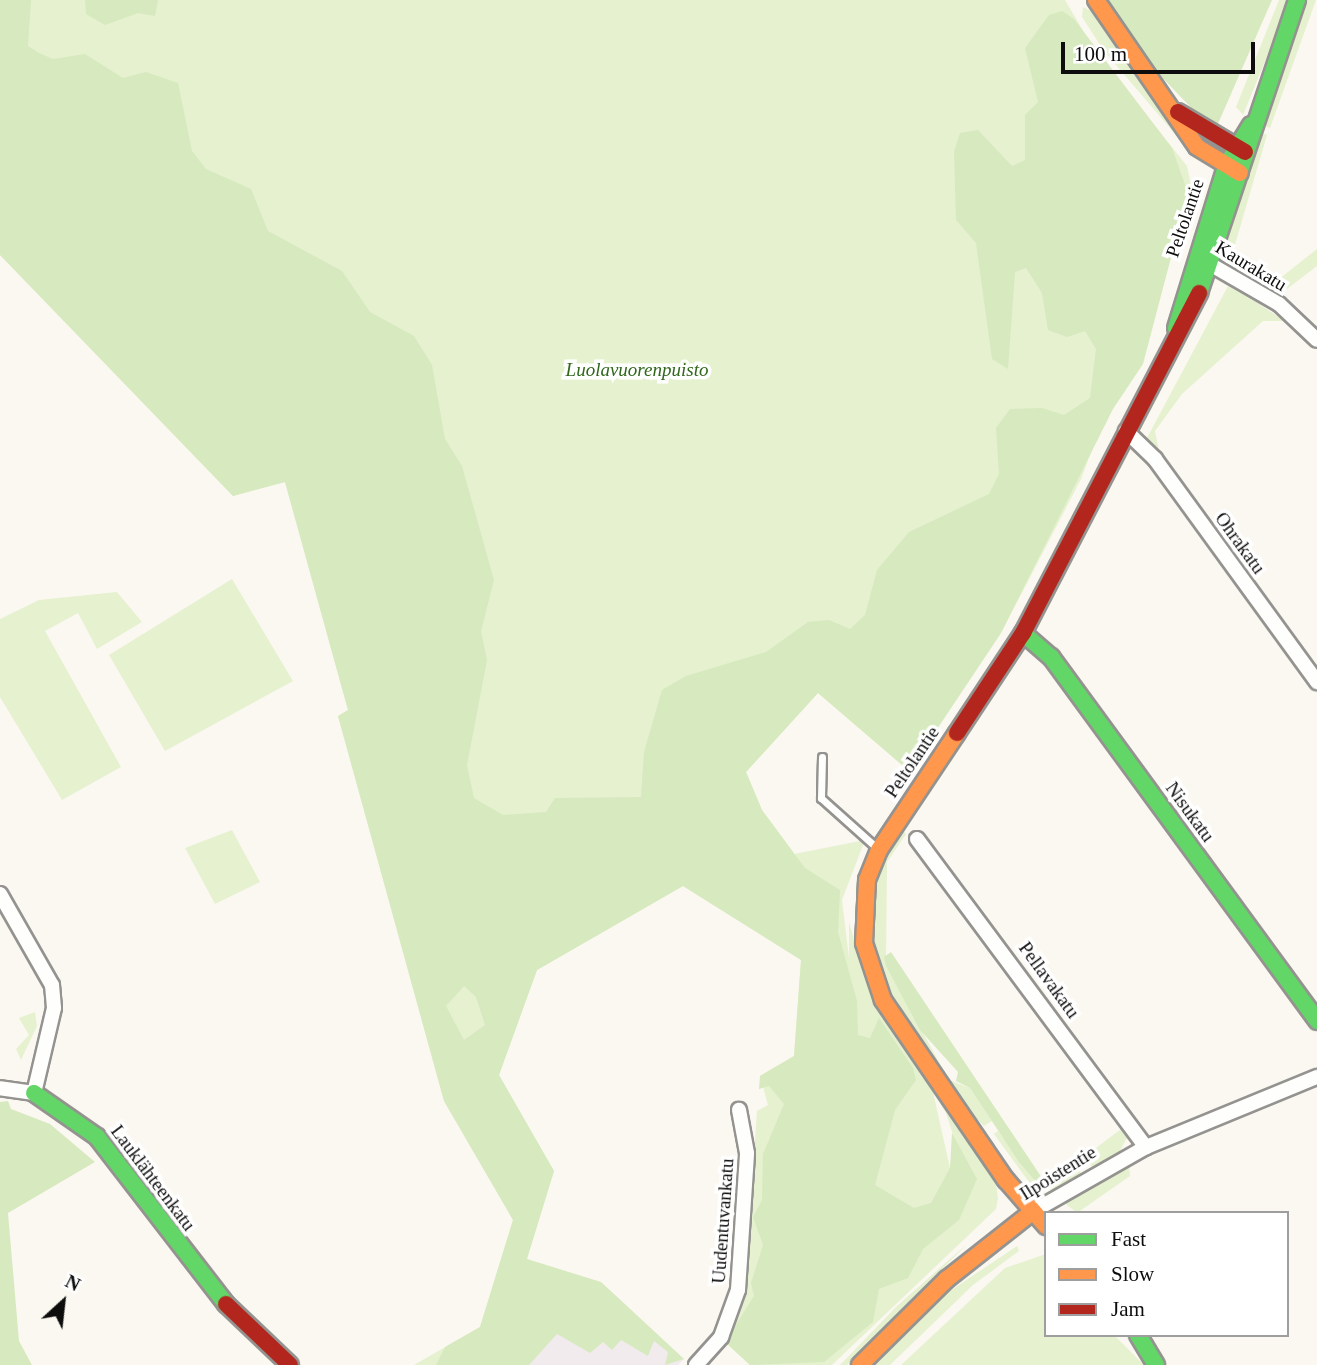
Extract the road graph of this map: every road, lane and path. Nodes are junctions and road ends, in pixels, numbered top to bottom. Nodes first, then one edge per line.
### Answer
1 (1096, 0) edge
2 (1297, 0) edge
3 (1164, 101) junction
4 (1240, 150) junction
5 (1233, 170) junction
6 (1194, 255) junction
7 (1211, 264) junction
8 (1176, 332) junction
9 (1317, 340) edge
10 (1126, 431) junction
11 (1023, 633) junction
12 (1317, 682) edge
13 (822, 757) dead end
14 (917, 839) dead end
15 (879, 850) junction
16 (0, 894) edge
17 (1317, 1021) edge
18 (1317, 1077) edge
19 (0, 1088) edge
20 (34, 1093) junction
21 (739, 1110) dead end
22 (1146, 1147) junction
23 (1032, 1212) junction
24 (1044, 1224) edge
25 (1139, 1337) edge
26 (290, 1365) edge
27 (696, 1365) edge
28 (860, 1365) edge
29 (1156, 1365) edge

1 - 3 street
2 - 4 street, Peltolantie
3 - 4 street
3 - 5 street
4 - 5 street, Peltolantie
5 - 6 street, Peltolantie
5 - 7 street, Peltolantie
6 - 7 street, Kaurakatu
6 - 8 street, Peltolantie
7 - 8 street, Peltolantie
7 - 9 street, Kaurakatu
8 - 10 street, Peltolantie
10 - 11 street, Peltolantie
10 - 12 street, Ohrakatu
11 - 15 street, Peltolantie
11 - 17 street, Nisukatu
13 - 15 lane
14 - 22 street, Pellavakatu
15 - 23 street, Peltolantie
16 - 20 street
18 - 22 street, Ilpoistentie
19 - 20 street
20 - 26 street, Lauklähteenkatu
21 - 27 street, Uudentuvankatu
22 - 23 street, Ilpoistentie
23 - 24 street, Peltolantie
23 - 28 street, Ilpoistentie
25 - 29 street

